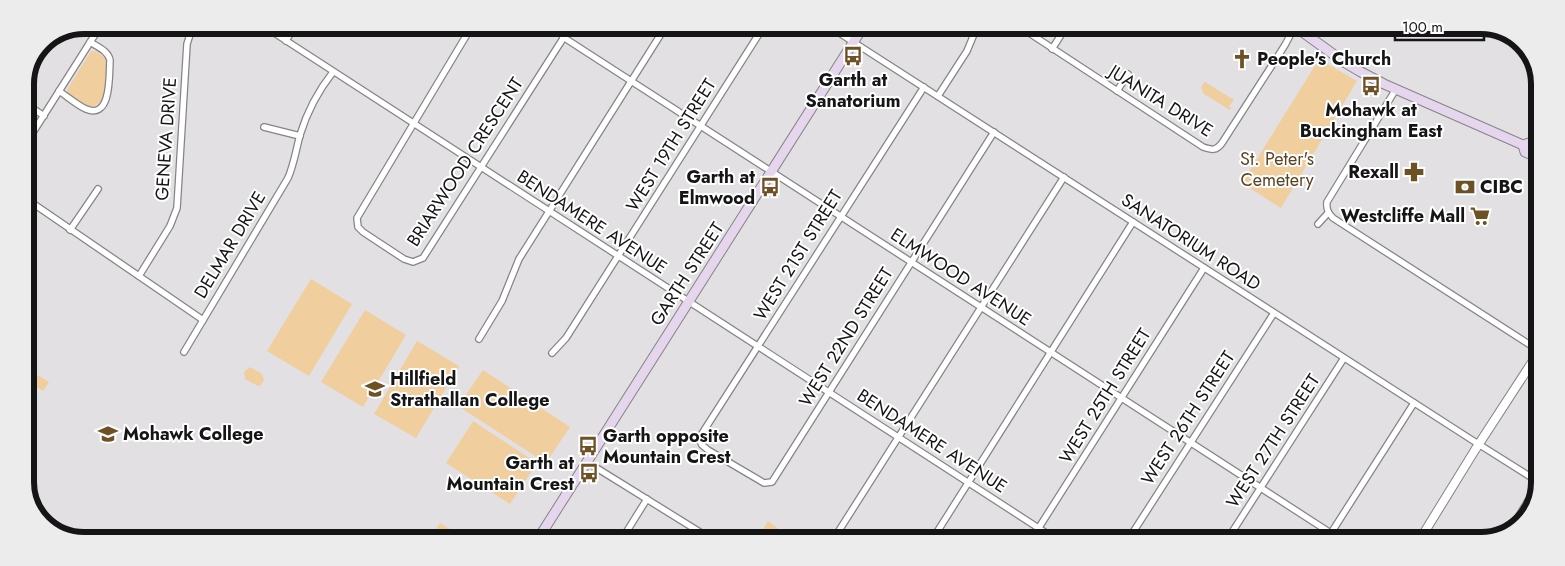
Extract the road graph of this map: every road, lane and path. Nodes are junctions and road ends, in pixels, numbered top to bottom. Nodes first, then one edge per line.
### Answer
1 (95, 34) edge
2 (191, 34) edge
3 (276, 34) edge
4 (290, 34) edge
5 (467, 34) edge
6 (565, 34) edge
7 (661, 34) edge
8 (759, 34) edge
9 (841, 34) edge
10 (859, 34) edge
11 (974, 34) edge
12 (1030, 34) edge
13 (1062, 34) edge
14 (1292, 34) edge
15 (1305, 34) edge
16 (563, 37) junction
17 (286, 41) junction
18 (90, 42) junction
19 (854, 42) junction
20 (1052, 49) junction
21 (333, 72) junction
22 (1128, 74) dead end
23 (631, 82) junction
24 (924, 87) junction
25 (1396, 89) junction
26 (59, 91) junction
27 (1117, 91) junction
28 (938, 96) junction
29 (34, 109) edge
30 (44, 116) junction
31 (413, 124) junction
32 (701, 126) junction
33 (264, 127) dead end
34 (34, 131) edge
35 (994, 132) junction
36 (300, 136) junction
37 (1531, 144) edge
38 (1523, 145) junction
39 (1531, 154) edge
40 (481, 168) junction
41 (771, 172) junction
42 (1064, 177) junction
43 (98, 189) dead end
44 (34, 204) edge
45 (548, 212) junction
46 (1328, 212) junction
47 (840, 217) junction
48 (1134, 222) junction
49 (1318, 224) dead end
50 (70, 230) junction
51 (618, 257) junction
52 (911, 262) junction
53 (1204, 268) junction
54 (139, 276) junction
55 (688, 302) junction
56 (981, 307) junction
57 (1274, 313) junction
58 (204, 320) junction
59 (478, 339) dead end
60 (1531, 346) edge
61 (758, 347) junction
62 (184, 352) dead end
63 (1052, 352) junction
64 (552, 353) dead end
65 (1344, 358) junction
66 (1531, 362) edge
67 (828, 392) junction
68 (1120, 398) junction
69 (1414, 403) junction
70 (898, 437) junction
71 (1191, 442) junction
72 (1479, 444) junction
73 (587, 462) junction
74 (1531, 476) edge
75 (772, 482) joint
76 (968, 482) junction
77 (1260, 487) junction
78 (647, 500) junction
79 (1038, 528) junction
80 (542, 532) edge
81 (626, 532) edge
82 (698, 532) edge
83 (838, 532) edge
84 (937, 532) edge
85 (1036, 532) edge
86 (1044, 532) edge
87 (1133, 532) edge
88 (1232, 532) edge
89 (1329, 532) edge
90 (1332, 532) edge
91 (1425, 532) edge

1 - 18 street
2 - 54 street, GENEVA DRIVE
3 - 17 street, BENDAMERE AVENUE
4 - 17 street
5 - 31 street, BRIARWOOD CRESCENT
6 - 16 street, BRIARWOOD CRESCENT
7 - 23 street
8 - 32 street, WEST 19TH STREET
9 - 19 street, SANATORIUM ROAD
10 - 19 main road, GARTH STREET
11 - 28 street
12 - 20 street, JUANITA DRIVE
13 - 20 street
14 - 27 street, JUANITA DRIVE
15 - 25 main road
16 - 23 street, ELMWOOD AVENUE
16 - 40 street, BRIARWOOD CRESCENT
17 - 21 street, BENDAMERE AVENUE
18 - 26 street
18 - 26 street
19 - 24 street, SANATORIUM ROAD
19 - 41 main road, GARTH STREET
20 - 27 street, JUANITA DRIVE
21 - 31 street, BENDAMERE AVENUE
21 - 36 street, DELMAR DRIVE
22 - 27 street
23 - 32 street, ELMWOOD AVENUE
23 - 45 street
24 - 28 street, SANATORIUM ROAD
24 - 47 street, WEST 21ST STREET
25 - 38 main road
25 - 46 street
26 - 30 street
28 - 35 street, SANATORIUM ROAD
29 - 30 street
30 - 34 street
31 - 40 street, BENDAMERE AVENUE
31 - 40 street, BRIARWOOD CRESCENT
32 - 41 street, ELMWOOD AVENUE
32 - 51 street, WEST 19TH STREET
33 - 36 street
35 - 42 street, SANATORIUM ROAD
35 - 52 street, WEST 22ND STREET
36 - 58 street, DELMAR DRIVE
37 - 38 main road
38 - 39 main road
40 - 45 street, BENDAMERE AVENUE
41 - 47 street, ELMWOOD AVENUE
41 - 55 main road, GARTH STREET
42 - 48 street, SANATORIUM ROAD
42 - 56 street
43 - 50 street
44 - 50 street, DELMAR DRIVE
45 - 51 street, BENDAMERE AVENUE
45 - 59 street
46 - 49 street
46 - 60 street
47 - 52 street, ELMWOOD AVENUE
47 - 61 street, WEST 21ST STREET
48 - 53 street, SANATORIUM ROAD
48 - 63 street
50 - 54 street, DELMAR DRIVE
51 - 55 street, BENDAMERE AVENUE
51 - 64 street, WEST 19TH STREET
52 - 56 street, ELMWOOD AVENUE
52 - 67 street, WEST 22ND STREET
53 - 57 street, SANATORIUM ROAD
53 - 68 street, WEST 25TH STREET
54 - 58 street, DELMAR DRIVE
55 - 61 street, BENDAMERE AVENUE
55 - 73 main road, GARTH STREET
56 - 63 street, ELMWOOD AVENUE
56 - 70 street
57 - 65 street, SANATORIUM ROAD
57 - 71 street, WEST 26TH STREET
58 - 62 street
61 - 67 street, BENDAMERE AVENUE
61 - 75 street, WEST 21ST STREET
63 - 68 street, ELMWOOD AVENUE
63 - 76 street
65 - 69 street, SANATORIUM ROAD
65 - 77 street, WEST 27TH STREET
66 - 72 street
67 - 70 street, BENDAMERE AVENUE
67 - 75 street, WEST 22ND STREET
68 - 71 street, ELMWOOD AVENUE
68 - 79 street, WEST 25TH STREET
69 - 72 street, SANATORIUM ROAD
69 - 90 street
70 - 76 street, BENDAMERE AVENUE
70 - 83 street
71 - 77 street, ELMWOOD AVENUE
71 - 87 street, WEST 26TH STREET
72 - 74 street, SANATORIUM ROAD
72 - 91 street
73 - 78 street
73 - 80 main road, GARTH STREET
76 - 79 street, BENDAMERE AVENUE
76 - 84 street
77 - 88 street, WEST 27TH STREET
77 - 89 street, ELMWOOD AVENUE
78 - 81 street
78 - 82 street
79 - 85 street, WEST 25TH STREET
79 - 86 street, BENDAMERE AVENUE

